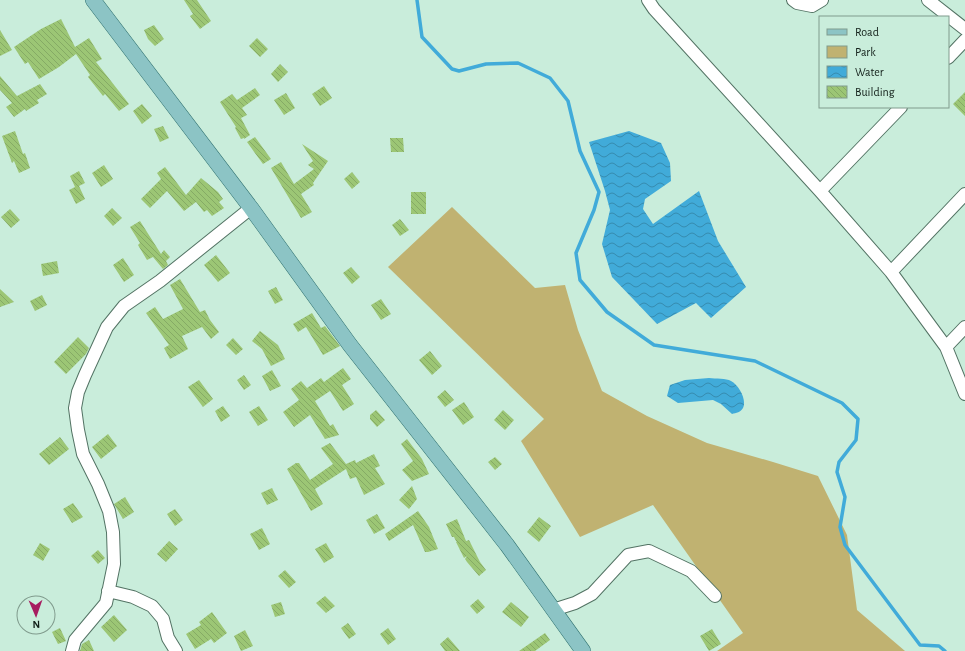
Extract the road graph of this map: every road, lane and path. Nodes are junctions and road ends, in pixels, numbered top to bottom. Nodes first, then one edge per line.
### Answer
1 (93, 0) edge
2 (648, 0) edge
3 (793, 0) edge
4 (822, 0) edge
5 (928, 0) edge
6 (948, 16) edge
7 (949, 16) edge
8 (965, 29) edge
9 (965, 40) edge
10 (949, 57) edge
11 (900, 108) edge
12 (820, 190) junction
13 (965, 194) edge
14 (251, 208) junction
15 (891, 272) junction
16 (965, 327) edge
17 (946, 348) junction
18 (965, 394) edge
19 (108, 591) junction
20 (715, 596) dead end
21 (553, 610) junction
22 (72, 651) edge
23 (176, 651) edge
24 (583, 651) edge

1 - 14 main road
2 - 12 street
3 - 4 street
5 - 6 street
7 - 8 street
9 - 10 street
11 - 12 street
12 - 15 street
13 - 15 street
14 - 19 street
14 - 21 main road
15 - 17 street
16 - 17 street
17 - 18 street
19 - 22 street
19 - 23 street
20 - 21 street
21 - 24 main road

